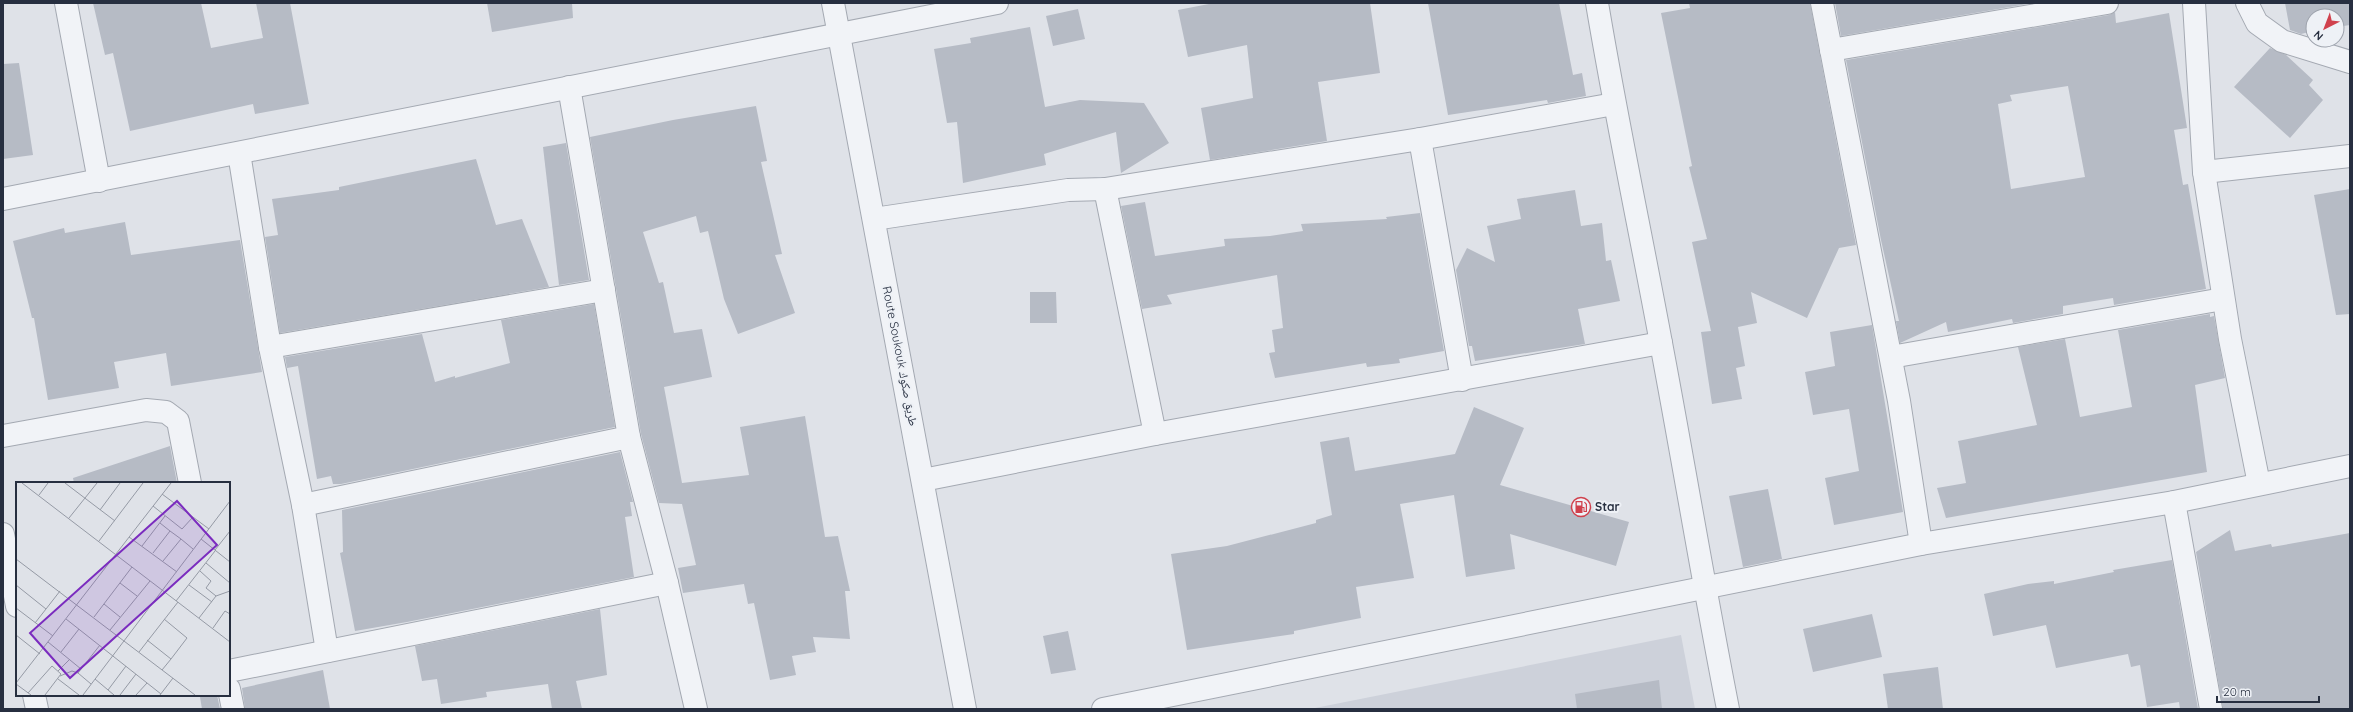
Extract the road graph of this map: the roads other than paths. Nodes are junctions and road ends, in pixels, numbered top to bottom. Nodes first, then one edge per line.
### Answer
1 (66, 3) edge
2 (833, 3) edge
3 (998, 3) edge
4 (1597, 3) edge
5 (1822, 3) edge
6 (2107, 3) edge
7 (2194, 3) edge
8 (2247, 3) edge
9 (839, 33) junction
10 (1831, 50) junction
11 (2350, 62) edge
12 (569, 87) junction
13 (1614, 104) junction
14 (1420, 139) junction
15 (239, 153) junction
16 (2350, 156) edge
17 (2204, 172) junction
18 (99, 181) junction
19 (1105, 189) junction
20 (3, 199) edge
21 (874, 219) junction
22 (604, 290) junction
23 (2223, 299) junction
24 (1661, 344) junction
25 (270, 347) junction
26 (1891, 357) junction
27 (1462, 380) junction
28 (1154, 434) junction
29 (3, 436) edge
30 (629, 437) junction
31 (2350, 466) edge
32 (923, 480) junction
33 (190, 482) edge
34 (2259, 484) junction
35 (2174, 502) junction
36 (303, 505) junction
37 (3, 534) edge
38 (1921, 544) junction
39 (667, 583) junction
40 (1704, 589) junction
41 (16, 601) edge
42 (327, 651) junction
43 (230, 671) edge
44 (230, 694) edge
45 (34, 696) edge
46 (37, 709) edge
47 (233, 709) edge
48 (696, 709) edge
49 (965, 709) edge
50 (1102, 709) edge
51 (1728, 709) edge
52 (2211, 709) edge

1 - 18 street
2 - 9 street, Route Soukouk طريق صكوك
3 - 9 street
4 - 13 street
5 - 10 street
6 - 10 street
7 - 17 street
8 - 11 street
9 - 12 street
9 - 21 street, Route Soukouk طريق صكوك
10 - 26 street
12 - 15 street
12 - 22 street
13 - 14 street
13 - 24 street
14 - 19 street
14 - 27 street
15 - 18 street
15 - 25 street
16 - 17 street
17 - 23 street
18 - 20 street
19 - 21 street
19 - 28 street
21 - 32 street, Route Soukouk طريق صكوك
22 - 25 street
22 - 30 street
23 - 26 street
23 - 34 street
24 - 27 street
24 - 40 street
25 - 36 street
26 - 38 street
27 - 28 street
28 - 32 street
29 - 33 street
30 - 36 street
30 - 39 street
31 - 34 street
32 - 49 street, Route Soukouk طريق صكوك
34 - 35 street
35 - 38 street
35 - 52 street
36 - 42 street
37 - 41 street
38 - 40 street
39 - 42 street
39 - 48 street
40 - 50 street
40 - 51 street
42 - 43 street
44 - 47 street
45 - 46 street

